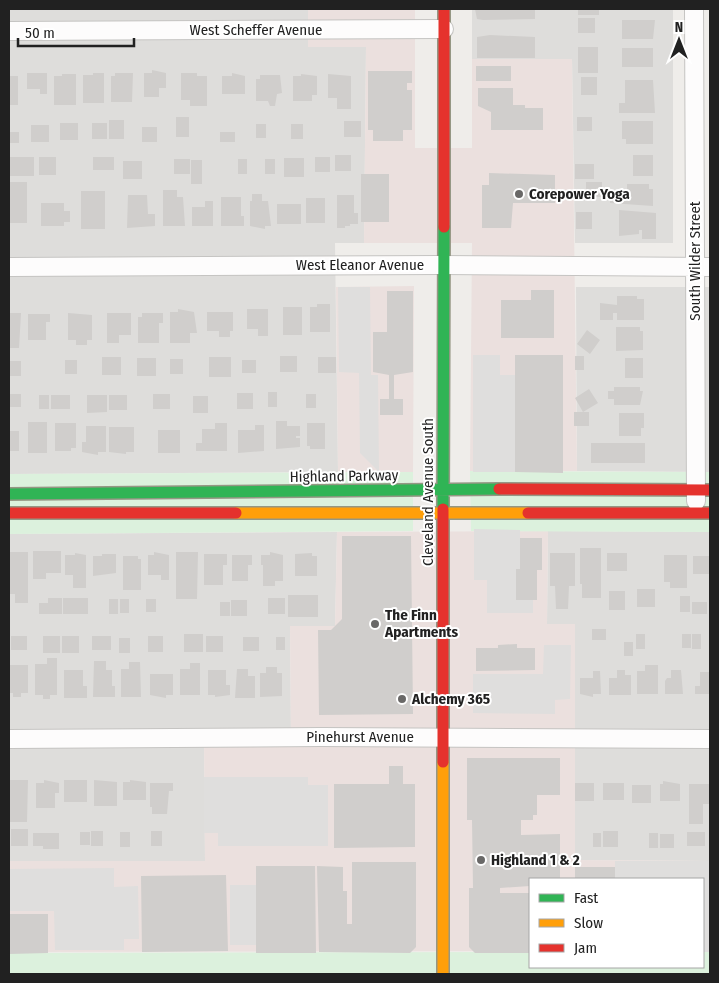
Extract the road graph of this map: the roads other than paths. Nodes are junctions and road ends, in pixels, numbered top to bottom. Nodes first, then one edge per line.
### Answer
1 (444, 9) edge
2 (694, 9) edge
3 (444, 30) junction
4 (9, 31) edge
5 (442, 265) junction
6 (9, 267) edge
7 (702, 267) edge
8 (443, 489) junction
9 (703, 490) edge
10 (9, 494) edge
11 (9, 513) edge
12 (703, 513) edge
13 (443, 514) junction
14 (442, 738) junction
15 (9, 739) edge
16 (710, 739) edge
17 (443, 974) edge

1 - 3 street, Cleveland Avenue South
2 - 7 street, South Wilder Street
3 - 4 street, West Scheffer Avenue
3 - 5 street, Cleveland Avenue South
5 - 6 street, West Eleanor Avenue
5 - 7 street, West Eleanor Avenue
5 - 8 street, Cleveland Avenue South
7 - 9 street, South Wilder Street
8 - 9 street, Highland Parkway
8 - 10 street, Highland Parkway
8 - 13 street, Cleveland Avenue South
9 - 12 street, South Wilder Street
11 - 13 street
12 - 13 street
13 - 14 street, Cleveland Avenue South
14 - 15 street, Pinehurst Avenue
14 - 16 street, Pinehurst Avenue
14 - 17 street, Cleveland Avenue South

